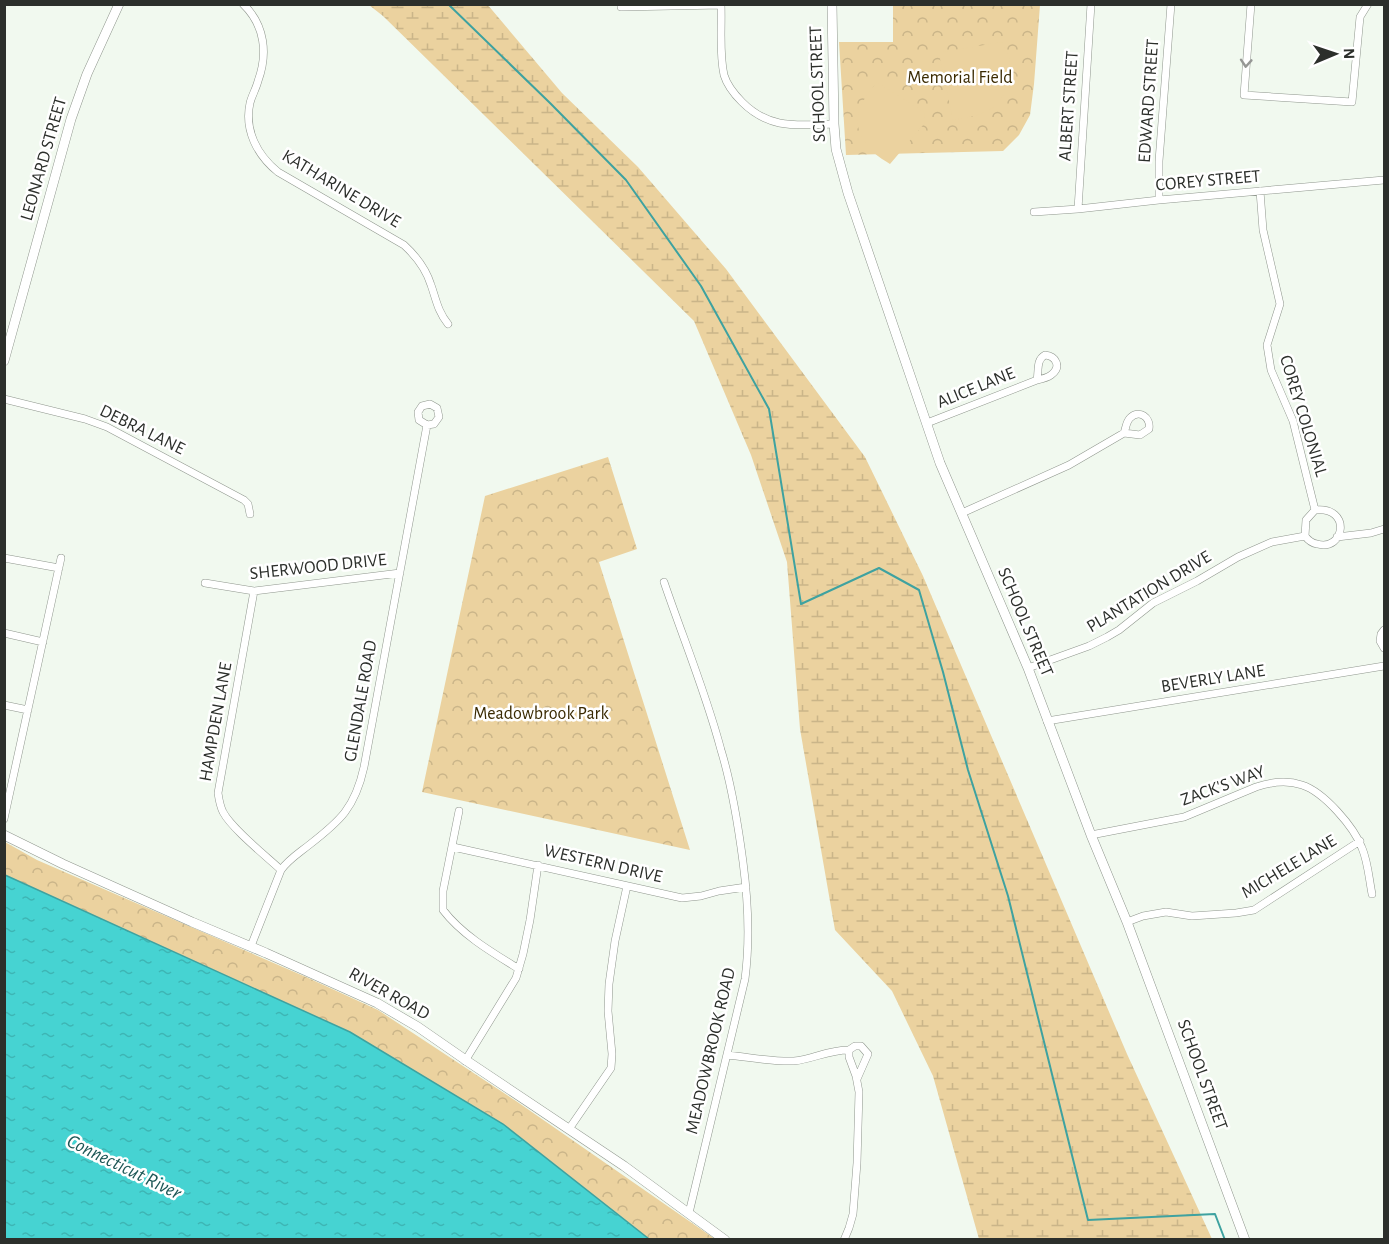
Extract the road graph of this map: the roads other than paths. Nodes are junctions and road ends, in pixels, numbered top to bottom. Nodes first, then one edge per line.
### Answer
1 (119, 4) edge
2 (243, 4) edge
3 (621, 4) edge
4 (832, 4) edge
5 (1091, 4) edge
6 (1171, 4) edge
7 (1251, 4) edge
8 (1368, 4) edge
9 (721, 5) edge
10 (834, 124) junction
11 (1384, 180) edge
12 (1260, 190) junction
13 (1159, 200) junction
14 (1078, 209) junction
15 (1034, 212) dead end
16 (448, 324) dead end
17 (5, 356) edge
18 (1037, 380) dead end
19 (4, 399) edge
20 (927, 423) junction
21 (427, 425) dead end
22 (1124, 433) dead end
23 (1315, 510) junction
24 (962, 513) junction
25 (250, 514) dead end
26 (1384, 529) edge
27 (1305, 536) junction
28 (1337, 537) junction
29 (4, 558) edge
30 (61, 558) dead end
31 (59, 568) junction
32 (400, 573) junction
33 (664, 582) dead end
34 (205, 583) dead end
35 (254, 591) junction
36 (1384, 630) edge
37 (4, 633) edge
38 (43, 642) junction
39 (1384, 648) edge
40 (1384, 666) edge
41 (1028, 668) junction
42 (4, 705) edge
43 (28, 710) junction
44 (1047, 721) junction
45 (459, 811) dead end
46 (4, 819) edge
47 (4, 835) edge
48 (1091, 835) junction
49 (1360, 841) junction
50 (453, 847) junction
51 (538, 865) junction
52 (281, 870) junction
53 (627, 886) junction
54 (746, 887) junction
55 (1372, 894) dead end
56 (1127, 922) junction
57 (251, 946) junction
58 (519, 969) junction
59 (849, 1050) junction
60 (727, 1055) junction
61 (465, 1060) junction
62 (857, 1079) junction
63 (569, 1129) junction
64 (689, 1213) junction
65 (725, 1239) edge
66 (844, 1239) edge
67 (1245, 1239) edge

1 - 17 street, LEONARD STREET
2 - 16 street, KATHARINE DRIVE
3 - 9 street
4 - 10 street, SCHOOL STREET
5 - 14 street, ALBERT STREET
6 - 13 street, EDWARD STREET
7 -> 8 street
9 - 10 street
10 - 20 street, SCHOOL STREET
11 - 12 street, COREY STREET
12 - 13 street, COREY STREET
12 - 23 street, COREY COLONIAL
13 - 14 street, COREY STREET
14 - 15 street, COREY STREET
18 - 20 street, ALICE LANE
19 - 25 street, DEBRA LANE
20 - 24 street, SCHOOL STREET
21 - 32 street, GLENDALE ROAD
22 - 24 street
23 - 27 street
23 - 28 street
24 - 41 street, SCHOOL STREET
26 - 28 street
27 - 28 street
27 - 41 street, PLANTATION DRIVE
29 - 31 street
30 - 31 street
31 - 38 street
32 - 35 street, SHERWOOD DRIVE
32 - 52 street, GLENDALE ROAD
33 - 54 street, MEADOWBROOK ROAD
34 - 35 street, SHERWOOD DRIVE
35 - 52 street, HAMPDEN LANE
36 - 39 street
37 - 38 street
38 - 43 street
40 - 44 street, BEVERLY LANE
41 - 44 street, SCHOOL STREET
42 - 43 street
43 - 46 street
44 - 48 street, SCHOOL STREET
45 - 50 street
47 - 57 street, RIVER ROAD
48 - 49 street, ZACK'S WAY
48 - 56 street, SCHOOL STREET
49 - 55 street, ZACK'S WAY
49 - 56 street, MICHELE LANE
50 - 51 street, WESTERN DRIVE
50 - 58 street
51 - 53 street, WESTERN DRIVE
51 - 58 street
52 - 57 street, GLENDALE ROAD
53 - 54 street, WESTERN DRIVE
53 - 63 street
54 - 60 street, MEADOWBROOK ROAD
56 - 67 street, SCHOOL STREET
57 - 61 street, RIVER ROAD
58 - 61 street
59 - 60 street
59 - 62 street
59 - 62 street
60 - 64 street, MEADOWBROOK ROAD
61 - 63 street, RIVER ROAD
62 - 66 street
63 - 64 street, RIVER ROAD
64 - 65 street, RIVER ROAD

